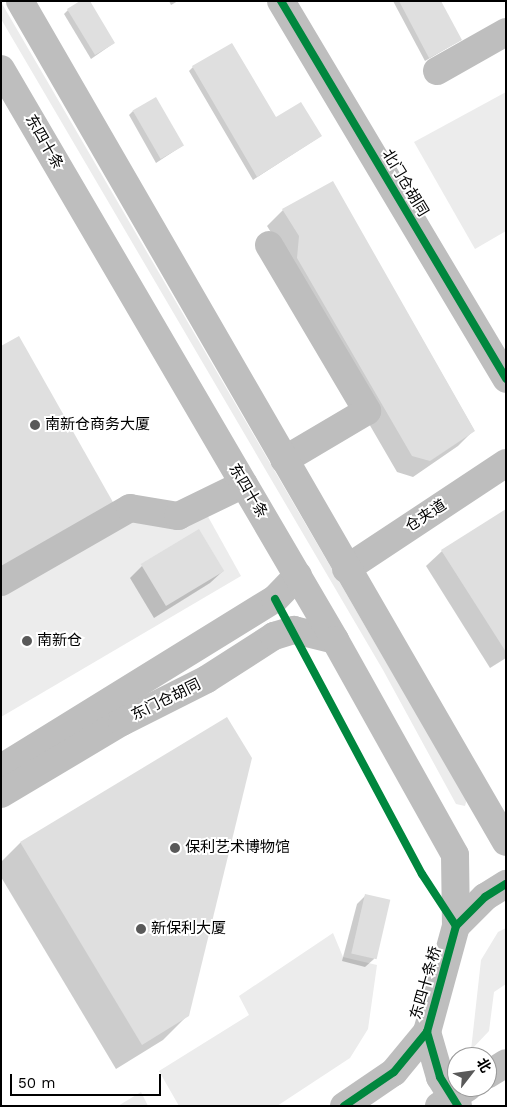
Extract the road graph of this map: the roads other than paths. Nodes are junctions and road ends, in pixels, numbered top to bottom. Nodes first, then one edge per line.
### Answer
1 (20, 1) edge
2 (284, 2) edge
3 (506, 32) edge
4 (1, 69) edge
5 (437, 71) dead end
6 (269, 245) dead end
7 (506, 379) edge
8 (284, 460) junction
9 (506, 463) edge
10 (244, 484) junction
11 (346, 569) junction
12 (298, 575) junction
13 (1, 582) edge
14 (335, 640) junction
15 (1, 768) edge
16 (1, 794) edge
17 (506, 842) edge
18 (506, 884) edge
19 (456, 926) junction
20 (427, 1032) junction
21 (453, 1097) edge
22 (344, 1106) edge
23 (439, 1106) edge
24 (458, 1106) edge

1 - 8 main road
2 - 7 main road, 北门仓胡同
3 - 5 main road
4 - 10 main road, 东四十条
6 - 8 main road
8 - 11 main road
9 - 11 main road, 仓夹道
10 - 12 main road, 东四十条
10 - 13 main road
11 - 17 main road
12 - 14 main road, 东四十条
12 - 15 main road, 东门仓胡同
14 - 16 main road, 东门仓胡同
14 - 19 main road, 东四十条
18 - 19 main road, 东四十条桥
19 - 20 main road, 东四十条桥
20 - 22 main road
20 - 24 main road, 东四十条桥
21 - 23 main road

